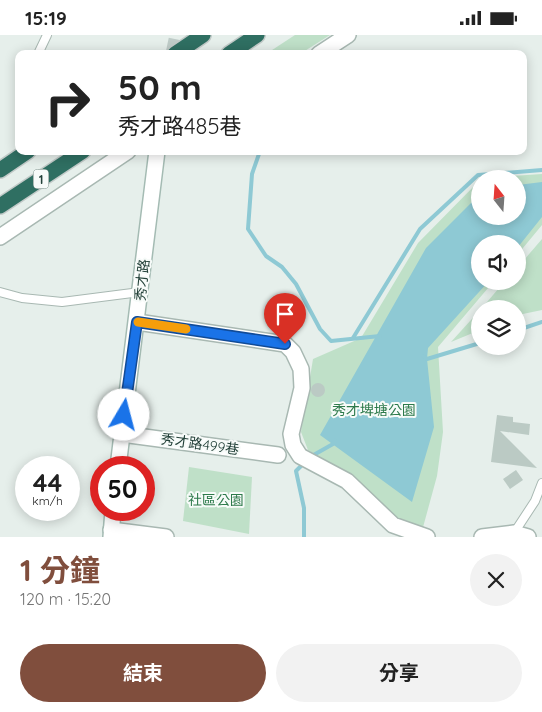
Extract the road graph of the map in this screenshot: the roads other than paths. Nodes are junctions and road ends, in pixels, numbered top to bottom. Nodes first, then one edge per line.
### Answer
1 (47, 35) edge
2 (203, 35) edge
3 (257, 35) edge
4 (348, 35) edge
5 (40, 50) edge
6 (181, 50) edge
7 (235, 50) edge
8 (325, 50) edge
9 (22, 155) edge
10 (77, 155) edge
11 (122, 155) edge
12 (156, 155) edge
13 (0, 170) edge
14 (0, 207) edge
15 (0, 237) edge
16 (0, 292) edge
17 (140, 292) junction
18 (137, 322) junction
19 (122, 434) junction
20 (278, 455) dead end
21 (119, 456) edge
22 (542, 483) edge
23 (112, 521) edge
24 (111, 534) edge
25 (521, 535) edge
26 (166, 537) edge
27 (427, 537) edge
28 (482, 537) edge

1 - 5 lane
2 - 6 highway
3 - 7 highway
4 - 8 street
9 - 13 highway, 1
10 - 14 highway, 1
11 - 15 street
12 - 17 street, 秀才路
16 - 17 lane
17 - 18 street, 秀才路
18 - 19 street, 秀才路
18 - 27 street
19 - 20 street, 秀才路499巷
19 - 21 street, 秀才路
22 - 25 lane
23 - 24 street
24 - 26 street
25 - 28 street

